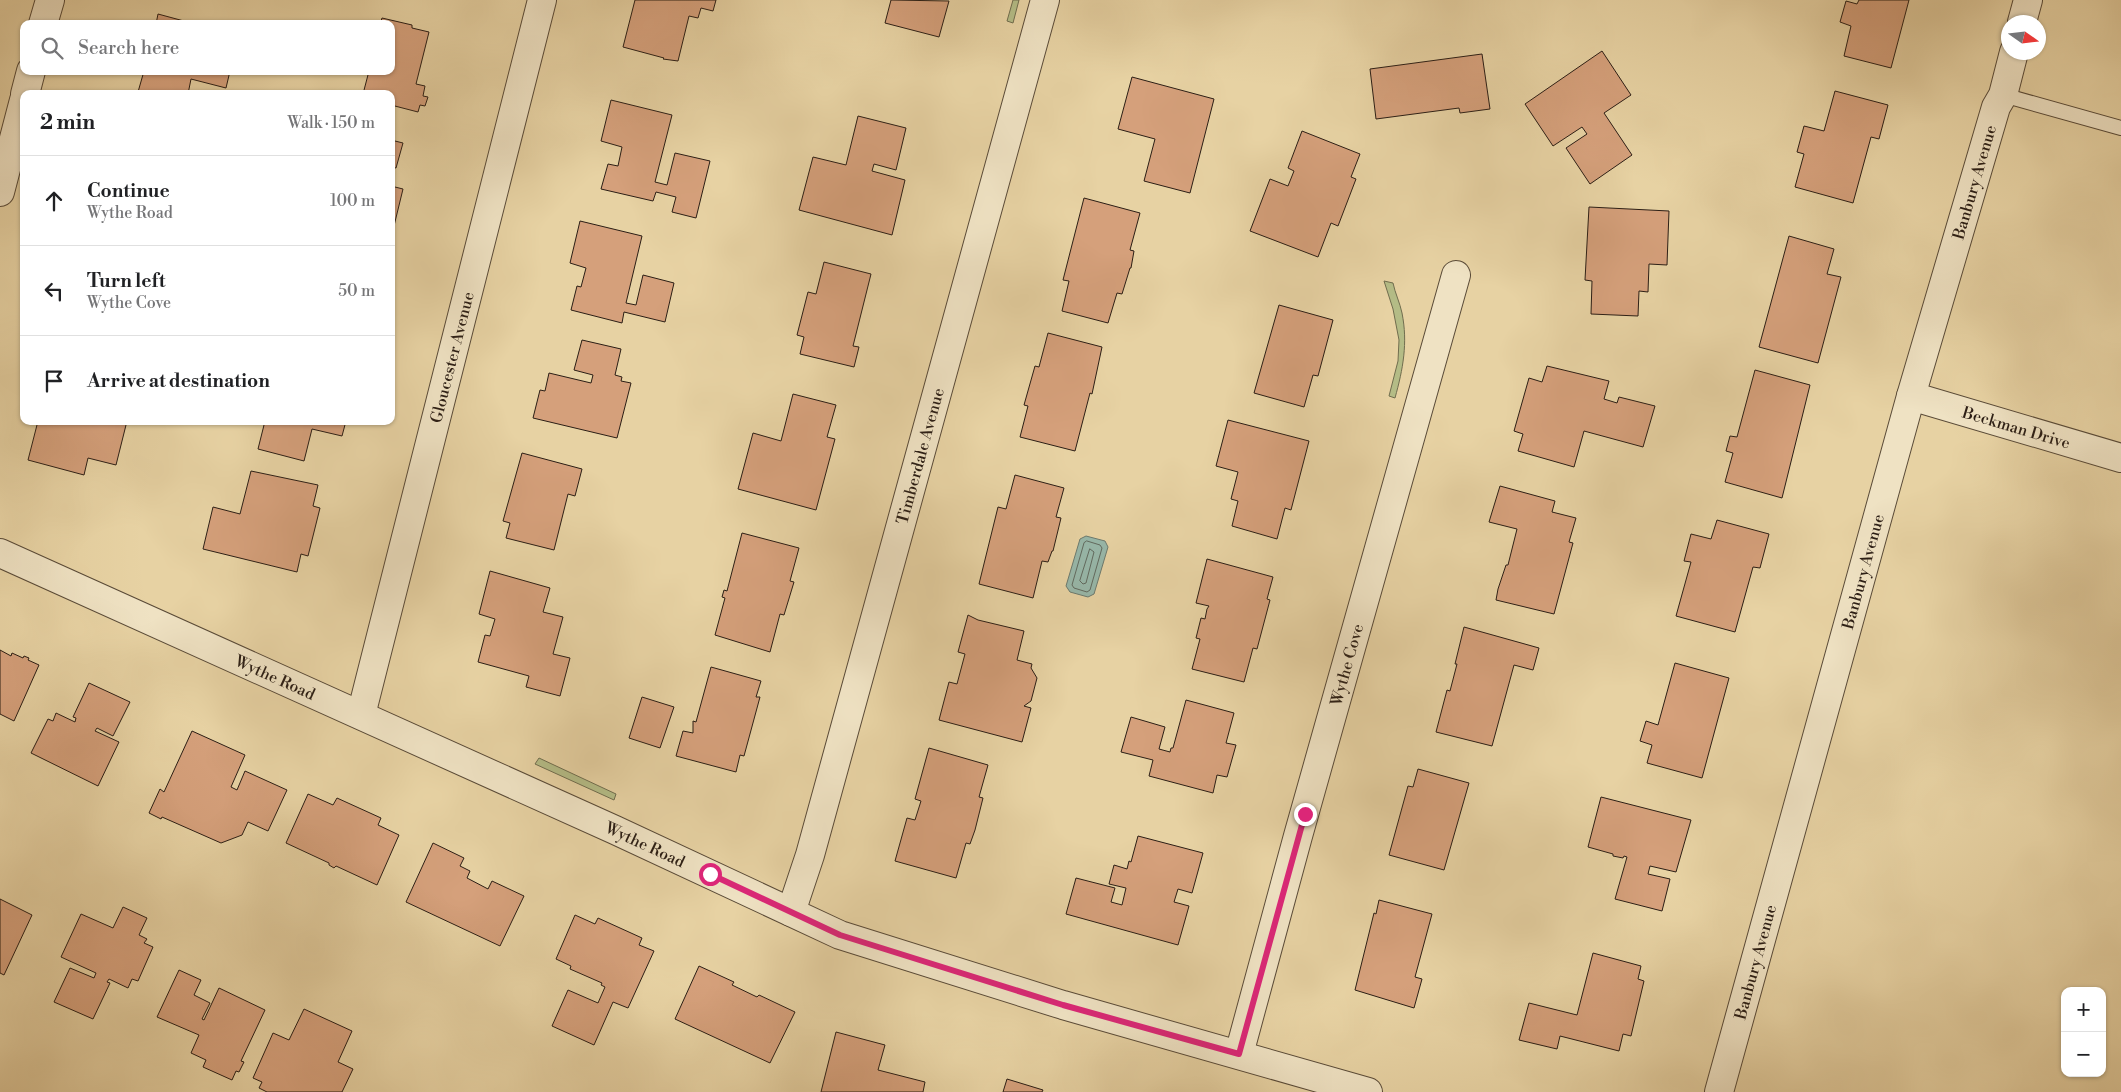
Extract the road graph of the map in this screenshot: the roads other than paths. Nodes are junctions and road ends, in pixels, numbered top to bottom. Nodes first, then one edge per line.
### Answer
1 (50, 0) edge
2 (542, 0) edge
3 (1045, 0) edge
4 (2028, 0) edge
5 (2024, 15) edge
6 (45, 20) edge
7 (2012, 60) edge
8 (30, 75) edge
9 (26, 90) edge
10 (2003, 95) junction
11 (20, 115) edge
12 (2121, 128) edge
13 (0, 192) edge
14 (1456, 275) dead end
15 (1911, 396) junction
16 (2121, 458) edge
17 (0, 553) edge
18 (361, 715) junction
19 (791, 912) junction
20 (1239, 1054) junction
21 (1368, 1092) edge
22 (1719, 1092) edge

1 - 6 street
2 - 18 street, Gloucester Avenue
3 - 19 street, Timberdale Avenue
4 - 5 street
7 - 10 street, Banbury Avenue
8 - 9 street
10 - 12 lane
10 - 15 street, Banbury Avenue
11 - 13 street
14 - 20 street, Wythe Cove
15 - 16 street, Beckman Drive
15 - 22 street, Banbury Avenue
17 - 18 street, Wythe Road
18 - 19 street, Wythe Road
19 - 20 street, Wythe Road
20 - 21 street, Wythe Road

